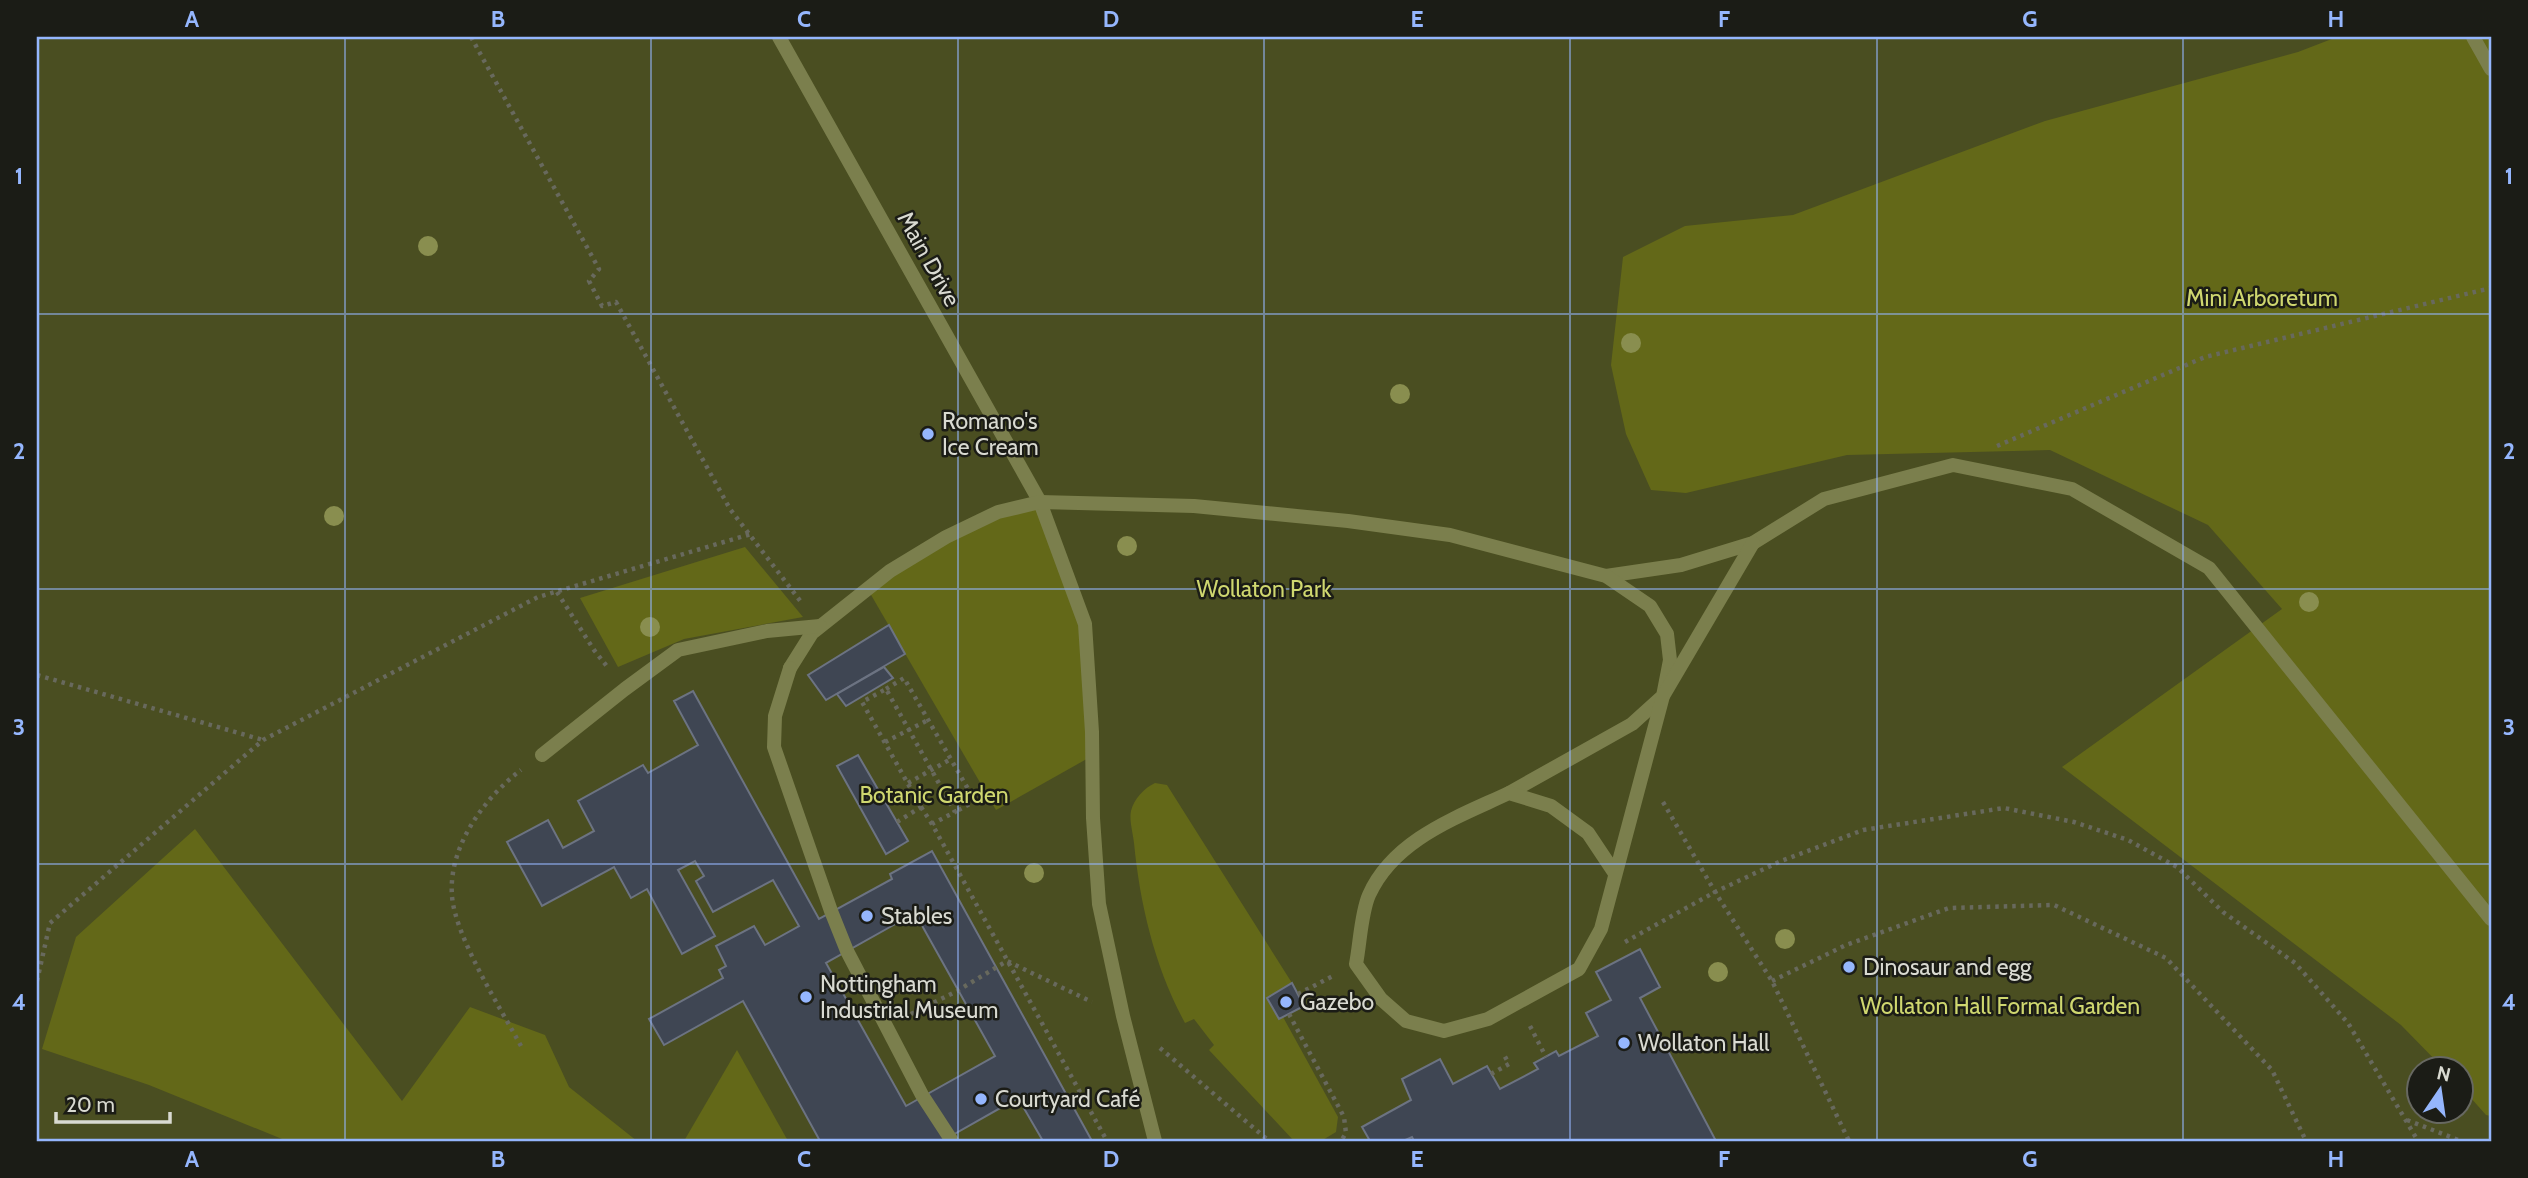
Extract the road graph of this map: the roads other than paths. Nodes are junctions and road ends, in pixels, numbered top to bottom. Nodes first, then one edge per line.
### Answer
1 (779, 37) edge
2 (2473, 37) edge
3 (2491, 69) edge
4 (1040, 502) junction
5 (1752, 543) junction
6 (1605, 576) junction
7 (820, 626) junction
8 (1663, 696) junction
9 (542, 755) road end
10 (1509, 793) junction
11 (1614, 872) junction
12 (2491, 919) edge
13 (952, 1141) edge
14 (1155, 1141) edge

1 - 4 street, Main Drive
2 - 3 street
4 - 6 street
4 - 7 street
4 - 14 street, Main Drive
5 - 6 street
5 - 8 street
5 - 12 street
6 - 8 street
7 - 9 street
7 - 13 street
8 - 10 street
8 - 11 street
10 - 11 street
10 - 11 street

